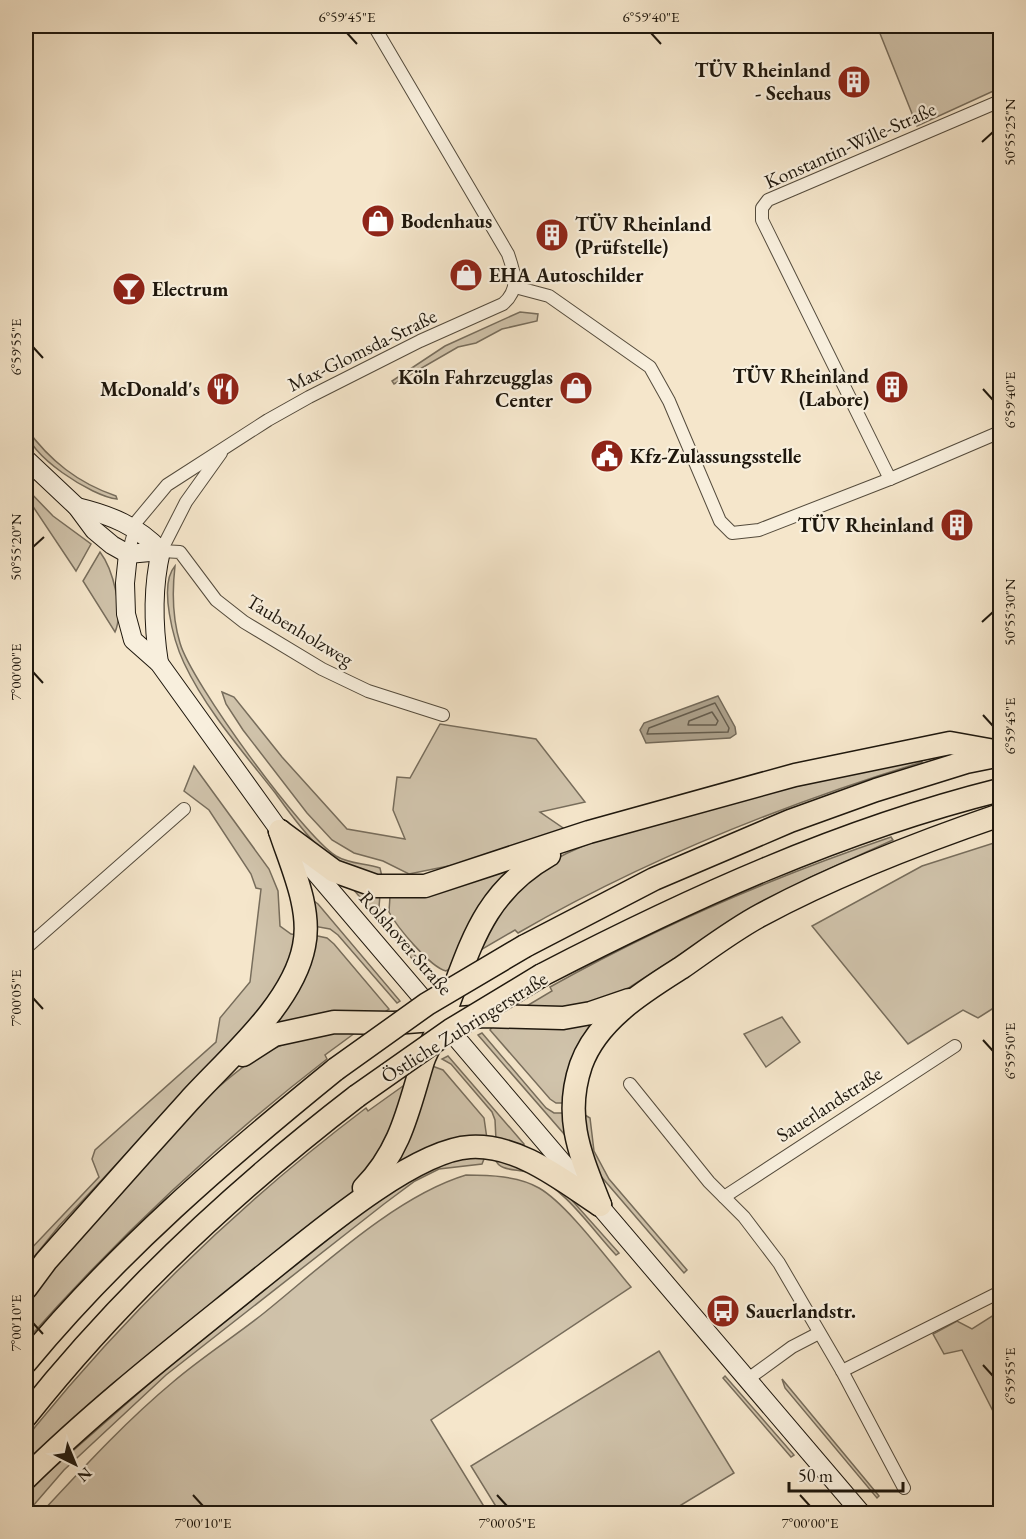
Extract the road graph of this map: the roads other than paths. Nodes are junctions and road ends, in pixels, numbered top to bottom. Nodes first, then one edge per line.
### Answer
1 (374, 26) edge
2 (1000, 101) edge
3 (515, 287) junction
4 (1000, 432) edge
5 (224, 449) junction
6 (26, 459) edge
7 (890, 479) junction
8 (77, 507) junction
9 (135, 529) junction
10 (161, 551) junction
11 (128, 554) junction
12 (159, 663) junction
13 (443, 715) dead end
14 (1000, 754) edge
15 (1000, 790) edge
16 (184, 809) dead end
17 (1000, 815) edge
18 (280, 831) junction
19 (589, 832) junction
20 (26, 948) edge
21 (635, 998) junction
22 (442, 1019) junction
23 (955, 1046) dead end
24 (206, 1083) junction
25 (630, 1084) dead end
26 (724, 1197) junction
27 (600, 1205) junction
28 (334, 1220) junction
29 (26, 1288) edge
30 (1000, 1292) edge
31 (819, 1333) junction
32 (26, 1362) edge
33 (842, 1371) junction
34 (748, 1379) junction
35 (26, 1416) edge
36 (26, 1478) edge
37 (904, 1488) dead end
38 (862, 1514) edge

1 - 3 street
2 - 7 street, Konstantin-Wille-Straße
3 - 5 street, Max-Glomsda-Straße
3 - 7 street
4 - 7 street
5 - 9 street, Max-Glomsda-Straße
5 - 10 street, Max-Glomsda-Straße
6 - 8 street
8 - 9 street
8 - 11 street
9 - 10 street
9 - 11 street, Max-Glomsda-Straße
10 - 11 street
10 - 12 street
10 - 13 street, Taubenholzweg
11 - 12 street, Rolshover Straße
12 - 18 street, Rolshover Straße
14 - 19 highway
14 - 32 highway, Östliche Zubringerstraße, bridge
15 - 35 highway, Östliche Zubringerstraße, bridge
16 - 20 street
17 - 21 highway
18 - 19 highway
18 - 22 street, Rolshover Straße
18 - 24 highway
19 - 22 highway
21 - 22 highway
21 - 27 highway
22 - 24 highway
22 - 27 street, Rolshover Straße
22 - 28 highway
23 - 26 street, Sauerlandstraße
24 - 29 highway
25 - 26 street
26 - 31 street
27 - 28 highway
27 - 34 street, Rolshover Straße
28 - 36 highway
30 - 33 street
31 - 33 street
31 - 34 street
33 - 37 street
34 - 38 street, Rolshover Straße

